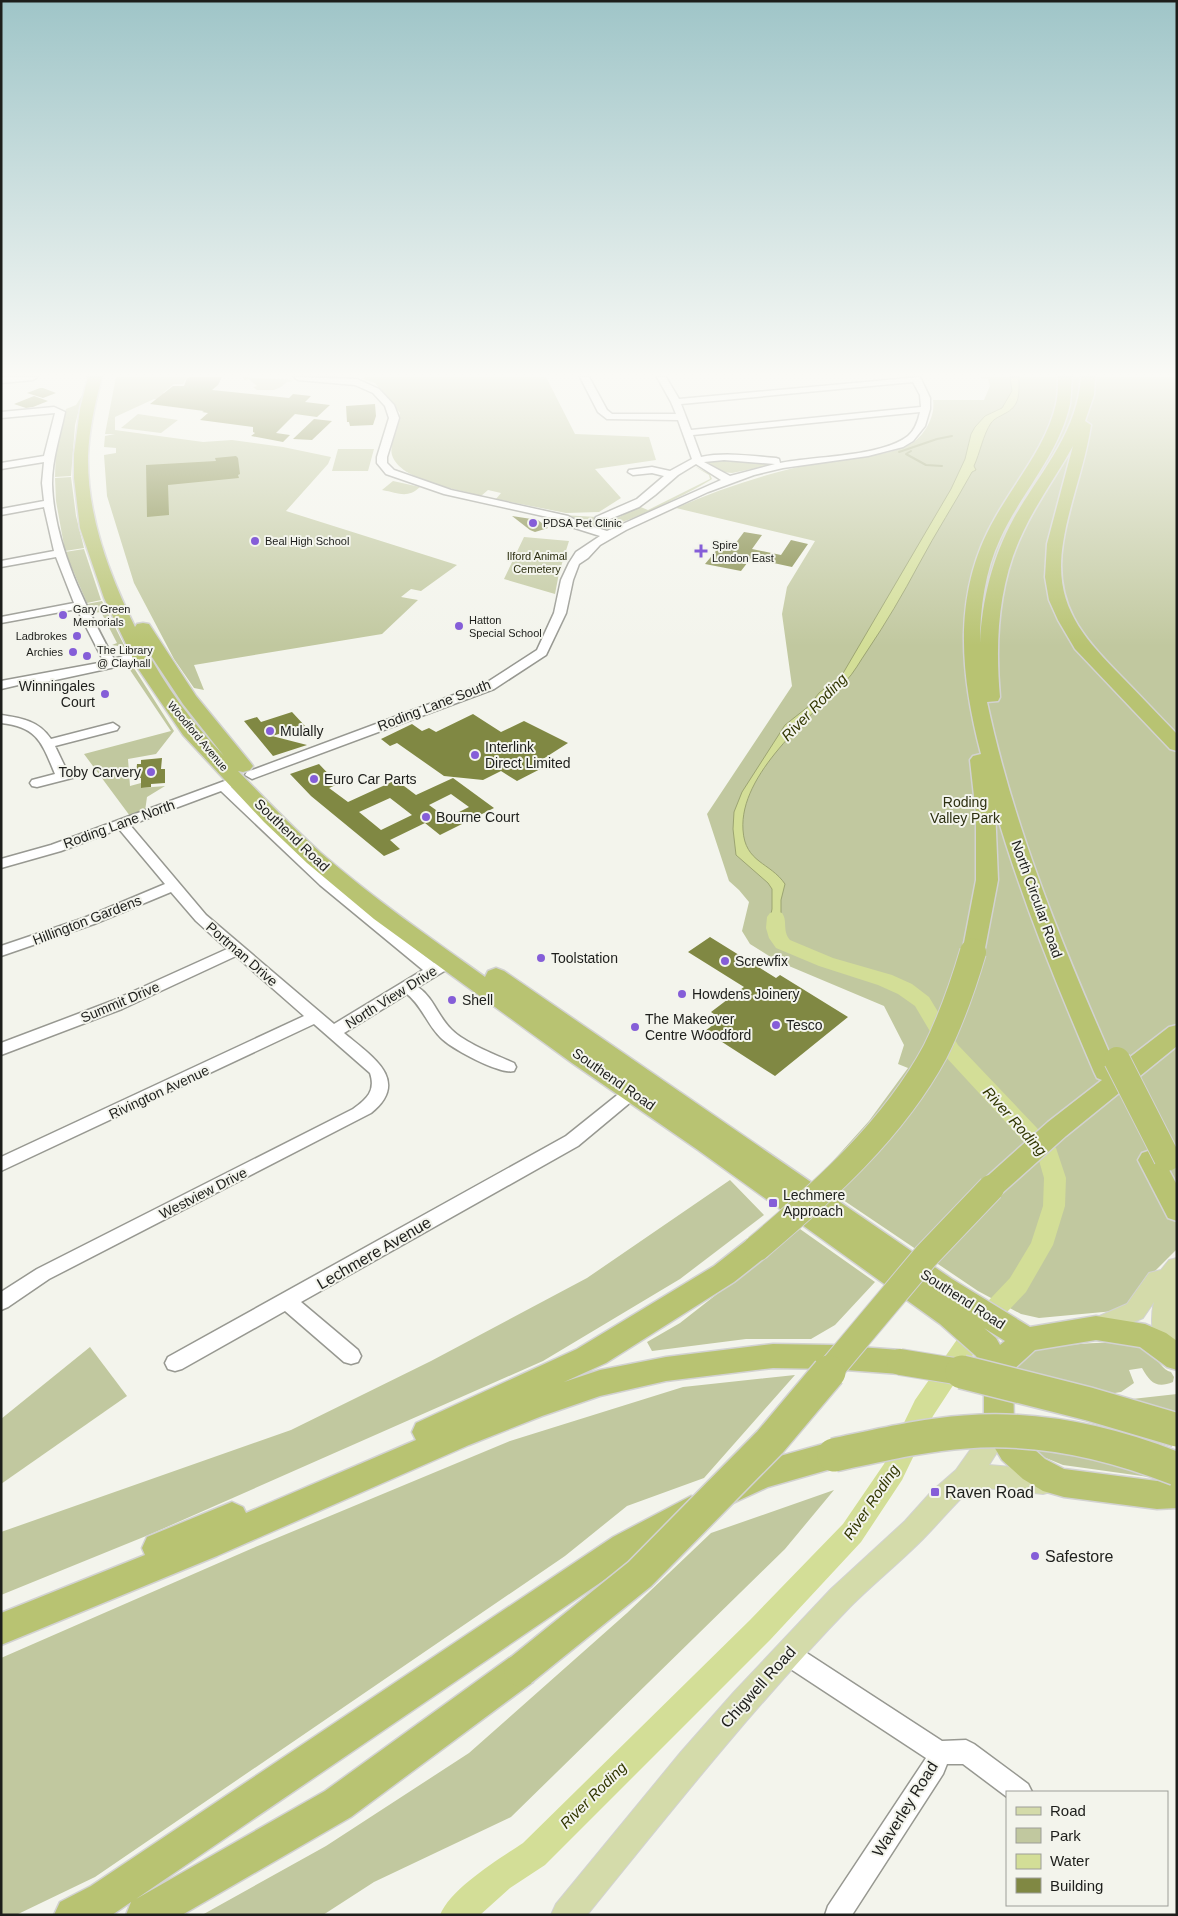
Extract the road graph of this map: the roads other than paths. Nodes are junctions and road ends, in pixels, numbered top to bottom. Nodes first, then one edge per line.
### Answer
1 (49, 466) edge
2 (82, 466) edge
3 (94, 466) edge
4 (386, 466) edge
5 (686, 466) edge
6 (704, 466) edge
7 (779, 466) edge
8 (1049, 466) edge
9 (1053, 466) edge
10 (1060, 466) edge
11 (633, 472) dead end
12 (672, 475) junction
13 (729, 480) junction
14 (50, 503) junction
15 (1, 512) edge
16 (600, 519) dead end
17 (608, 535) junction
18 (60, 553) junction
19 (1, 564) edge
20 (80, 605) junction
21 (1, 620) edge
22 (149, 654) junction
23 (110, 661) junction
24 (1, 684) edge
25 (979, 705) junction
26 (1, 719) edge
27 (114, 729) dead end
28 (48, 744) junction
29 (1177, 745) edge
30 (237, 781) junction
31 (37, 783) dead end
32 (122, 824) junction
33 (1, 864) edge
34 (173, 886) junction
35 (237, 950) junction
36 (1, 952) edge
37 (441, 966) junction
38 (407, 987) junction
39 (315, 1017) junction
40 (334, 1032) junction
41 (1177, 1033) edge
42 (1, 1049) edge
43 (1112, 1066) junction
44 (508, 1067) dead end
45 (377, 1070) joint
46 (632, 1092) junction
47 (1, 1165) edge
48 (1177, 1176) edge
49 (1177, 1211) edge
50 (1172, 1272) edge
51 (1, 1302) edge
52 (288, 1302) junction
53 (1096, 1328) junction
54 (1017, 1334) junction
55 (984, 1339) junction
56 (596, 1354) junction
57 (1173, 1354) edge
58 (351, 1356) dead end
59 (175, 1363) dead end
60 (999, 1430) junction
61 (1177, 1430) edge
62 (966, 1476) junction
63 (1054, 1481) junction
64 (1176, 1489) edge
65 (206, 1545) junction
66 (1, 1616) edge
67 (1, 1629) edge
68 (788, 1654) junction
69 (938, 1753) junction
70 (1019, 1791) edge
71 (73, 1915) edge
72 (145, 1915) edge
73 (567, 1915) edge
74 (837, 1915) edge

1 - 14 street
2 - 22 highway, Woodford Avenue
3 - 22 highway, Woodford Avenue
4 - 17 street
5 - 12 street
6 - 13 street
7 - 13 street, Roding Lane South
8 - 25 highway, North Circular Road
9 - 43 highway, North Circular Road
10 - 29 highway
11 - 12 street
12 - 16 street
13 - 17 street, Roding Lane South
14 - 15 street
14 - 18 street
17 - 30 street, Roding Lane South
18 - 19 street
18 - 20 street
20 - 21 street
20 - 23 street
22 - 23 street
22 - 30 highway, Woodford Avenue
23 - 24 street
25 - 43 highway, North Circular Road
25 - 56 highway, bridge
26 - 28 street
27 - 28 street
28 - 31 street
30 - 32 street, Roding Lane North
30 - 37 highway, Southend Road
30 - 55 highway, Southend Road
32 - 33 street, Roding Lane North
32 - 34 street, Portman Drive
34 - 35 street, Portman Drive
34 - 36 street, Hillington Gardens
35 - 39 street, Portman Drive
35 - 42 street, Summit Drive
37 - 38 street, North View Drive
37 - 46 highway, Southend Road
38 - 40 street, North View Drive
38 - 44 street
39 - 40 street, Portman Drive
39 - 47 street, Rivington Avenue
40 - 45 street, Portman Drive
41 - 72 highway, bridge
43 - 48 highway, North Circular Road, bridge
43 - 49 highway, North Circular Road
45 - 51 street, Westview Drive
46 - 52 street, Lechmere Avenue
46 - 55 highway, Southend Road
50 - 53 main road
50 - 57 main road
52 - 58 street
52 - 59 street, Lechmere Avenue
53 - 54 highway
53 - 57 highway
54 - 55 highway, Southend Road
54 - 55 highway
55 - 60 highway
56 - 65 highway
56 - 66 highway
60 - 62 main road, Chigwell Road
60 - 63 highway
61 - 65 highway, bridge
62 - 63 main road
62 - 68 main road, Chigwell Road
63 - 64 highway
64 - 71 highway, bridge
65 - 67 highway
68 - 69 street, Waverley Road
68 - 73 main road, Chigwell Road
69 - 70 street
69 - 74 street, Waverley Road

